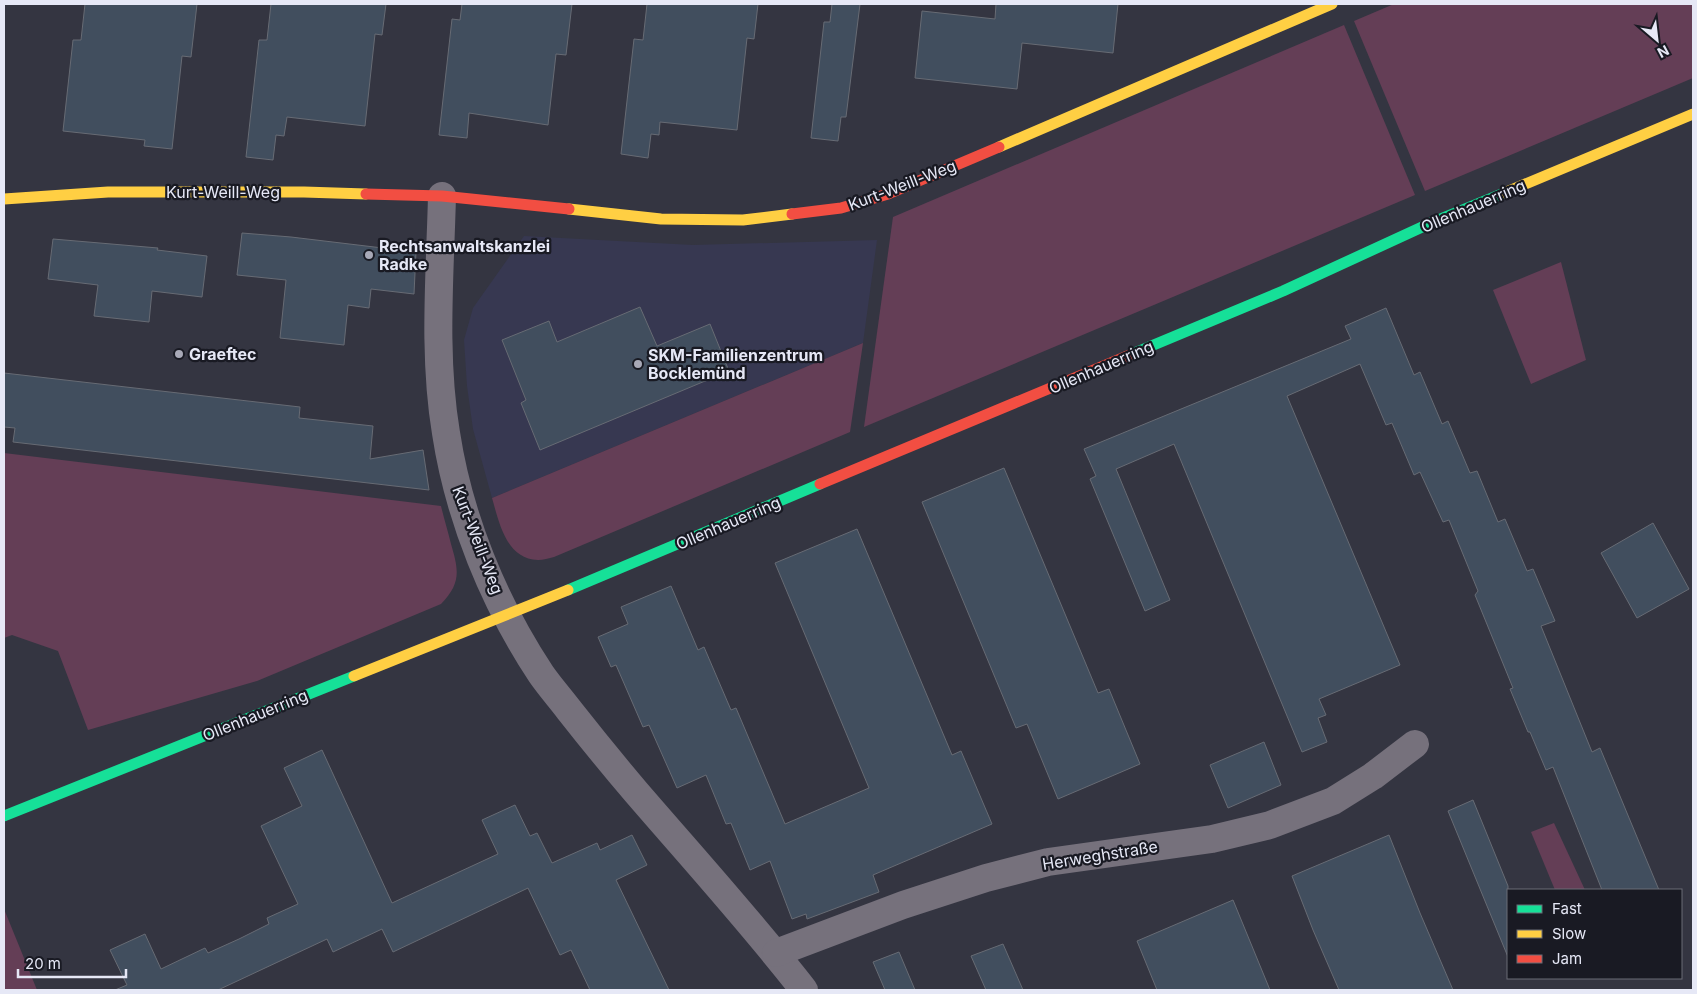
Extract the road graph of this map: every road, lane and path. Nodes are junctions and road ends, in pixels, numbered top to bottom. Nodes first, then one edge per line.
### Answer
1 (1326, 5) edge
2 (1693, 114) edge
3 (442, 196) junction
4 (4, 199) edge
5 (507, 615) junction
6 (1415, 744) dead end
7 (4, 816) edge
8 (776, 954) junction
9 (804, 990) edge

1 - 3 street, Kurt-Weill-Weg
2 - 5 street, Ollenhauerring
3 - 4 street, Kurt-Weill-Weg
3 - 5 street, Kurt-Weill-Weg
5 - 7 street, Ollenhauerring
5 - 8 street
6 - 8 street, Herweghstraße
8 - 9 street

